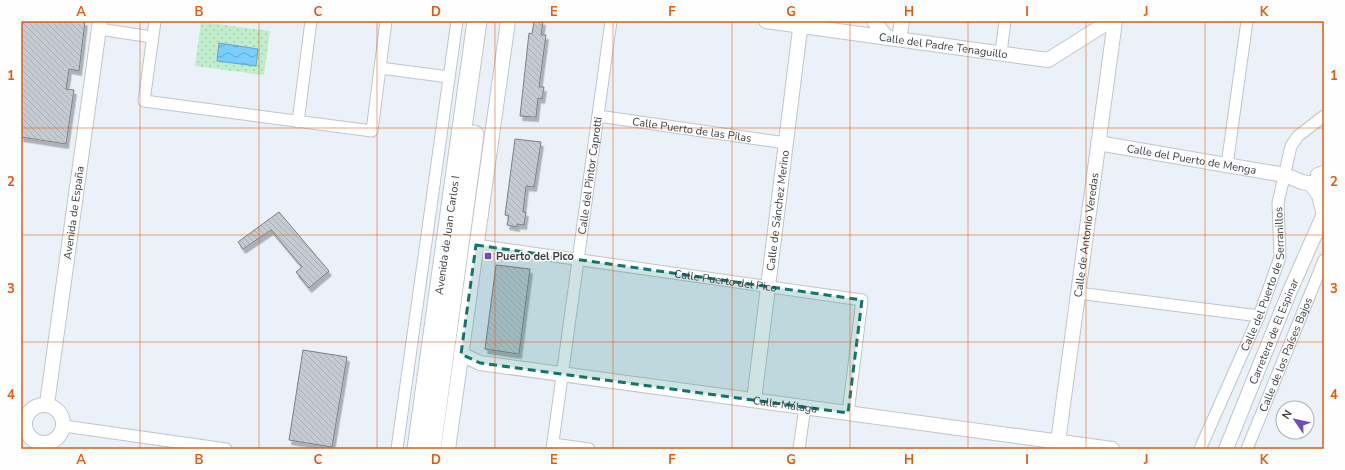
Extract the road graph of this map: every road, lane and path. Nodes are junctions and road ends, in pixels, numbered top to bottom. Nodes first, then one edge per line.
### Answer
1 (155, 21) edge
2 (311, 21) edge
3 (386, 21) edge
4 (457, 21) edge
5 (476, 21) edge
6 (490, 21) edge
7 (508, 21) edge
8 (611, 21) edge
9 (766, 21) edge
10 (874, 21) edge
11 (902, 21) edge
12 (1005, 21) edge
13 (1110, 21) edge
14 (1114, 21) edge
15 (1247, 21) edge
16 (801, 23) edge
17 (99, 25) edge
18 (152, 37) junction
19 (893, 38) junction
20 (1000, 53) junction
21 (380, 68) junction
22 (449, 77) junction
23 (598, 116) junction
24 (1324, 116) edge
25 (298, 122) junction
26 (786, 143) junction
27 (1098, 143) junction
28 (1227, 165) junction
29 (1285, 175) junction
30 (1320, 179) edge
31 (1324, 215) edge
32 (476, 245) junction
33 (578, 260) junction
34 (1324, 260) edge
35 (768, 287) junction
36 (1078, 293) junction
37 (1259, 316) junction
38 (461, 354) junction
39 (562, 374) junction
40 (754, 400) junction
41 (47, 404) junction
42 (805, 407) junction
43 (848, 413) junction
44 (22, 421) edge
45 (64, 426) junction
46 (1057, 445) edge
47 (552, 446) edge
48 (41, 447) edge
49 (564, 447) edge
50 (226, 449) edge
51 (397, 449) edge
52 (417, 449) edge
53 (431, 449) edge
54 (448, 449) edge
55 (589, 449) edge
56 (799, 449) edge
57 (1112, 449) edge
58 (1200, 449) edge
59 (1226, 449) edge
60 (1247, 449) edge

1 - 18 street
2 - 25 street
3 - 21 street
4 - 22 street, Avenida de Juan Carlos I
5 - 52 highway, Avenida de Juan Carlos I
6 - 53 highway, Avenida de Juan Carlos I
7 - 32 street
8 - 23 street, Calle del Pintor Caprotti
9 - 16 street, Calle del Padre Tenaguillo
10 - 19 street
11 - 19 street
12 - 20 street
13 - 20 street, Calle del Padre Tenaguillo
14 - 27 street, Calle de Antonio Veredas
15 - 28 street
16 - 19 street, Calle del Padre Tenaguillo
16 - 26 street, Calle de Sánchez Merino
17 - 18 street
17 - 41 street, Avenida de España
18 - 25 street
19 - 20 street, Calle del Padre Tenaguillo
21 - 22 street
21 - 25 street
22 - 51 street, Avenida de Juan Carlos I
23 - 26 street, Calle Puerto de las Pilas
23 - 33 street, Calle del Pintor Caprotti
24 - 29 street, Calle del Puerto de Serranillos
26 - 35 street, Calle de Sánchez Merino
27 - 28 street, Calle del Puerto de Menga
27 - 36 street, Calle de Antonio Veredas
28 - 29 street, Calle del Puerto de Menga
29 - 30 street, Calle del Puerto de Menga
29 - 37 street, Calle del Puerto de Serranillos
30 - 31 street, Calle del Puerto de Menga
31 - 59 street, Carretera de El Espinar
32 - 33 street, Calle Puerto del Pico
32 - 38 street
33 - 35 street, Calle Puerto del Pico
33 - 39 street, Calle del Pintor Caprotti
34 - 60 street, Calle de los Países Bajos
35 - 40 street, Calle de Sánchez Merino
35 - 43 street, Calle Puerto del Pico
36 - 37 street
36 - 46 street, Calle de Antonio Veredas
37 - 58 street, Calle del Puerto de Serranillos
38 - 39 street, Calle Málaga
38 - 54 street
39 - 40 street, Calle Málaga
39 - 47 street, Calle del Pintor Caprotti
40 - 42 street, Calle Málaga
41 - 44 street
41 - 45 street
42 - 43 street, Calle Málaga
42 - 56 street
43 - 46 street, Calle Málaga
44 - 48 street
45 - 48 street
45 - 50 street
46 - 57 street, Calle Málaga
47 - 49 street
49 - 55 street

